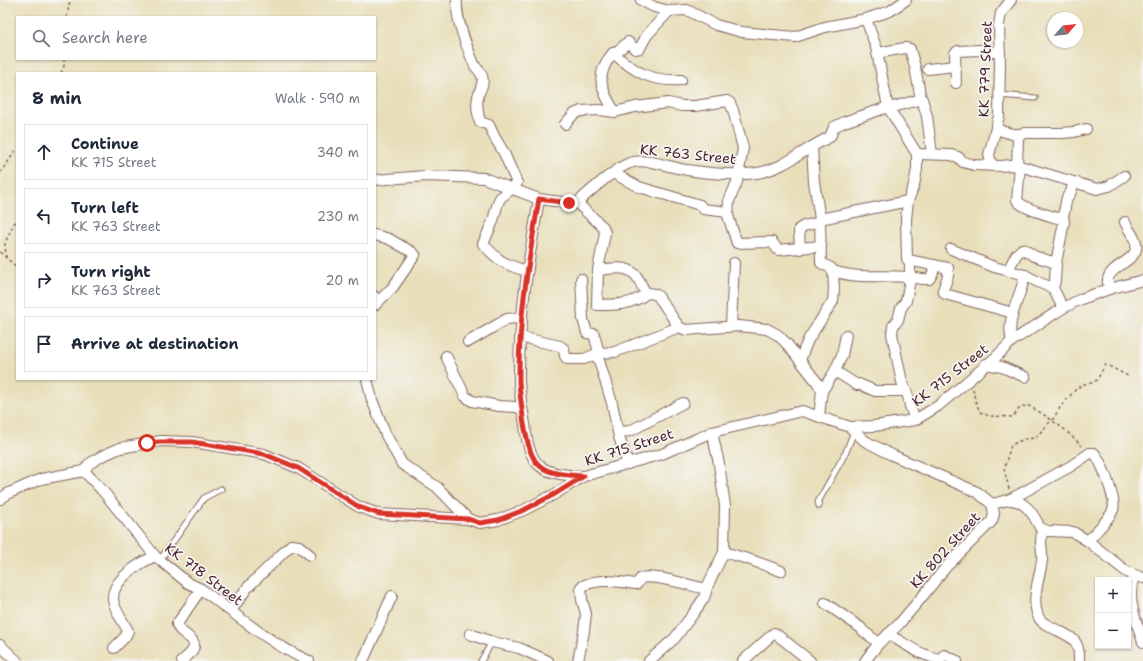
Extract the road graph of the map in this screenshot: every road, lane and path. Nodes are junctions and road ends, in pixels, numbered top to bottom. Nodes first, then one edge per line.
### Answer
1 (70, 0) edge
2 (457, 0) edge
3 (641, 0) edge
4 (906, 0) edge
5 (1011, 0) edge
6 (669, 11) junction
7 (67, 16) edge
8 (866, 19) junction
9 (613, 52) junction
10 (877, 53) junction
11 (1000, 53) junction
12 (64, 60) edge
13 (955, 66) junction
14 (928, 69) dead end
15 (61, 72) edge
16 (681, 80) dead end
17 (956, 82) dead end
18 (999, 95) junction
19 (1035, 98) dead end
20 (921, 99) junction
21 (889, 108) junction
22 (615, 112) junction
23 (565, 124) dead end
24 (1086, 128) dead end
25 (996, 129) junction
26 (1016, 134) junction
27 (812, 147) junction
28 (16, 150) edge
29 (917, 154) junction
30 (932, 154) junction
31 (13, 155) junction
32 (16, 156) edge
33 (992, 166) junction
34 (1018, 166) junction
35 (0, 173) edge
36 (613, 173) junction
37 (738, 174) junction
38 (1124, 176) dead end
39 (376, 180) edge
40 (1074, 183) junction
41 (513, 188) junction
42 (539, 199) junction
43 (908, 201) junction
44 (577, 203) junction
45 (728, 212) junction
46 (1063, 218) junction
47 (16, 221) edge
48 (820, 221) junction
49 (1125, 222) dead end
50 (376, 235) edge
51 (821, 246) junction
52 (800, 249) junction
53 (951, 249) dead end
54 (0, 252) edge
55 (6, 258) junction
56 (910, 261) junction
57 (734, 263) dead end
58 (1056, 263) junction
59 (16, 265) edge
60 (935, 265) junction
61 (598, 270) junction
62 (1008, 270) junction
63 (527, 271) junction
64 (833, 271) junction
65 (1025, 275) junction
66 (910, 277) junction
67 (581, 279) dead end
68 (1143, 280) edge
69 (1052, 288) junction
70 (1109, 289) junction
71 (647, 293) junction
72 (377, 300) edge
73 (1063, 308) junction
74 (1013, 313) junction
75 (522, 320) junction
76 (731, 326) junction
77 (679, 327) junction
78 (846, 335) dead end
79 (520, 337) junction
80 (1012, 341) junction
81 (468, 342) dead end
82 (598, 354) junction
83 (446, 356) dead end
84 (800, 360) junction
85 (986, 364) junction
86 (835, 371) junction
87 (1128, 376) dead end
88 (971, 377) junction
89 (1025, 377) dead end
90 (367, 380) edge
91 (822, 391) junction
92 (906, 391) junction
93 (683, 403) dead end
94 (522, 410) junction
95 (819, 416) junction
96 (915, 420) junction
97 (1052, 421) junction
98 (852, 429) junction
99 (619, 432) junction
100 (712, 432) junction
101 (1090, 452) junction
102 (628, 464) junction
103 (84, 471) junction
104 (584, 476) junction
105 (221, 489) dead end
106 (0, 499) edge
107 (1009, 500) junction
108 (992, 504) junction
109 (819, 506) dead end
110 (468, 519) junction
111 (1043, 529) junction
112 (1088, 541) junction
113 (724, 552) junction
114 (310, 555) dead end
115 (158, 558) junction
116 (781, 571) dead end
117 (1139, 577) edge
118 (201, 589) junction
119 (707, 589) junction
120 (392, 596) dead end
121 (825, 603) dead end
122 (231, 611) junction
123 (470, 634) dead end
124 (888, 634) junction
125 (492, 642) junction
126 (1143, 642) edge
127 (879, 643) junction
128 (0, 645) edge
129 (114, 648) dead end
130 (17, 661) edge
131 (182, 661) edge
132 (309, 661) edge
133 (363, 661) edge
134 (482, 661) edge
135 (548, 661) edge
136 (578, 661) edge
137 (649, 661) edge
138 (743, 661) edge
139 (810, 661) edge
140 (865, 661) edge
141 (957, 661) edge
142 (1079, 661) edge

1 - 7 path
2 - 41 street
3 - 6 street
4 - 8 street
5 - 11 street, KK 779 Street
6 - 8 street
6 - 9 street
8 - 10 street
9 - 16 street
9 - 22 street
10 - 20 street
10 - 21 street
11 - 13 street
11 - 18 street, KK 779 Street
12 - 15 path
13 - 14 street
13 - 17 street
18 - 19 lane
18 - 25 street, KK 779 Street
20 - 21 street, KK 763 Street
20 - 30 street
21 - 27 street, KK 763 Street
21 - 29 street
22 - 23 street
22 - 37 street
24 - 26 street
25 - 26 street
25 - 33 street, KK 779 Street
26 - 34 street
27 - 37 street, KK 763 Street
27 - 48 street
28 - 31 path
29 - 30 street
29 - 43 street
30 - 33 street
31 - 32 path
31 - 35 path
33 - 34 street
34 - 40 street
34 - 46 street
36 - 37 street, KK 763 Street
36 - 44 street, KK 763 Street
36 - 45 street
37 - 45 street
38 - 40 street
39 - 41 street
40 - 46 street
41 - 42 street
41 - 63 street
42 - 44 street
42 - 63 street
43 - 48 street
43 - 56 street
44 - 61 street
45 - 52 street
46 - 58 street
47 - 55 path
48 - 51 street
48 - 52 street
49 - 70 street
50 - 72 street
51 - 52 street
51 - 64 street
53 - 62 street
54 - 55 path
55 - 59 path
56 - 60 street
56 - 66 street
57 - 76 street
58 - 62 street
58 - 69 street
60 - 66 street
60 - 74 street
61 - 71 street
61 - 71 street
62 - 65 street
63 - 75 street
64 - 66 street
64 - 84 street
65 - 69 street
65 - 74 street
66 - 92 street
67 - 82 street
68 - 70 street, KK 715 Street
69 - 73 street
70 - 73 street, KK 715 Street
71 - 77 street
73 - 80 street, KK 715 Street
74 - 80 street
75 - 79 street
75 - 81 street
76 - 77 street
76 - 84 street
77 - 82 street
78 - 86 street
79 - 82 street
79 - 94 street
80 - 85 street, KK 715 Street
82 - 99 street
83 - 94 street
84 - 91 street
85 - 88 street, KK 715 Street
85 - 89 street
86 - 91 street
86 - 92 street
87 - 97 path
88 - 96 street, KK 715 Street
88 - 97 path
90 - 110 street
91 - 95 street
92 - 96 street
93 - 99 street
94 - 104 street
95 - 98 street, KK 715 Street
95 - 100 street, KK 715 Street
96 - 98 street, KK 715 Street
97 - 101 path
97 - 107 path
98 - 108 street, KK 802 Street
98 - 109 lane
99 - 102 street
100 - 102 street, KK 715 Street
100 - 113 street
101 - 107 street
101 - 112 street
102 - 104 street, KK 715 Street
103 - 106 street
103 - 110 street, KK 715 Street
103 - 115 street, KK 718 Street
104 - 110 street, KK 715 Street
105 - 115 lane
107 - 108 street
107 - 111 street
108 - 124 street, KK 802 Street
111 - 112 street
111 - 142 street
112 - 117 street
113 - 116 street
113 - 119 street
114 - 122 street
115 - 118 street, KK 718 Street
115 - 129 street
117 - 126 street
118 - 122 street, KK 718 Street
118 - 131 street
119 - 136 street
119 - 137 street
120 - 133 street
121 - 127 street
122 - 132 street, KK 718 Street
123 - 125 street
124 - 127 street, KK 802 Street
124 - 141 street
125 - 134 lane
125 - 135 street
127 - 140 street, KK 802 Street
128 - 130 street
138 - 139 street

